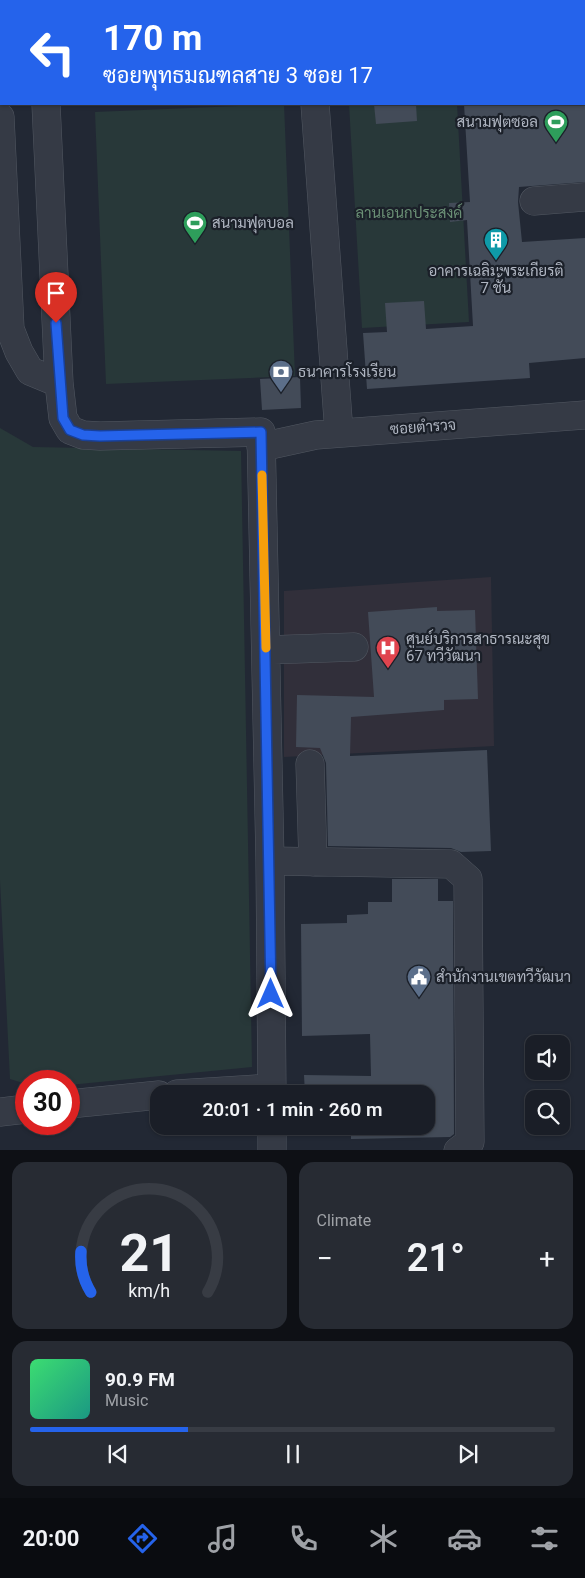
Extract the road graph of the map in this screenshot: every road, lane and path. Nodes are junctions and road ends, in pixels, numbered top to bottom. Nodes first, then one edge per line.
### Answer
1 (46, 105) edge
2 (315, 105) edge
3 (0, 117) edge
4 (585, 197) edge
5 (534, 201) dead end
6 (59, 383) junction
7 (585, 415) edge
8 (340, 433) junction
9 (262, 447) junction
10 (354, 647) dead end
11 (266, 650) junction
12 (310, 764) dead end
13 (270, 861) junction
14 (313, 862) junction
15 (272, 1085) edge
16 (150, 1096) edge
17 (80, 1103) edge
18 (15, 1110) edge
19 (0, 1112) edge
20 (272, 1135) edge
21 (272, 1150) edge
22 (458, 1150) edge

1 - 6 street
2 - 8 street
3 - 6 street
4 - 5 street
6 - 9 street
7 - 8 street, ซอยตำรวจ
8 - 9 street, ซอยตำรวจ
9 - 11 street
10 - 11 street
11 - 13 street
12 - 14 street
13 - 14 street
13 - 15 street
14 - 22 street
16 - 17 street
18 - 19 street
20 - 21 street

